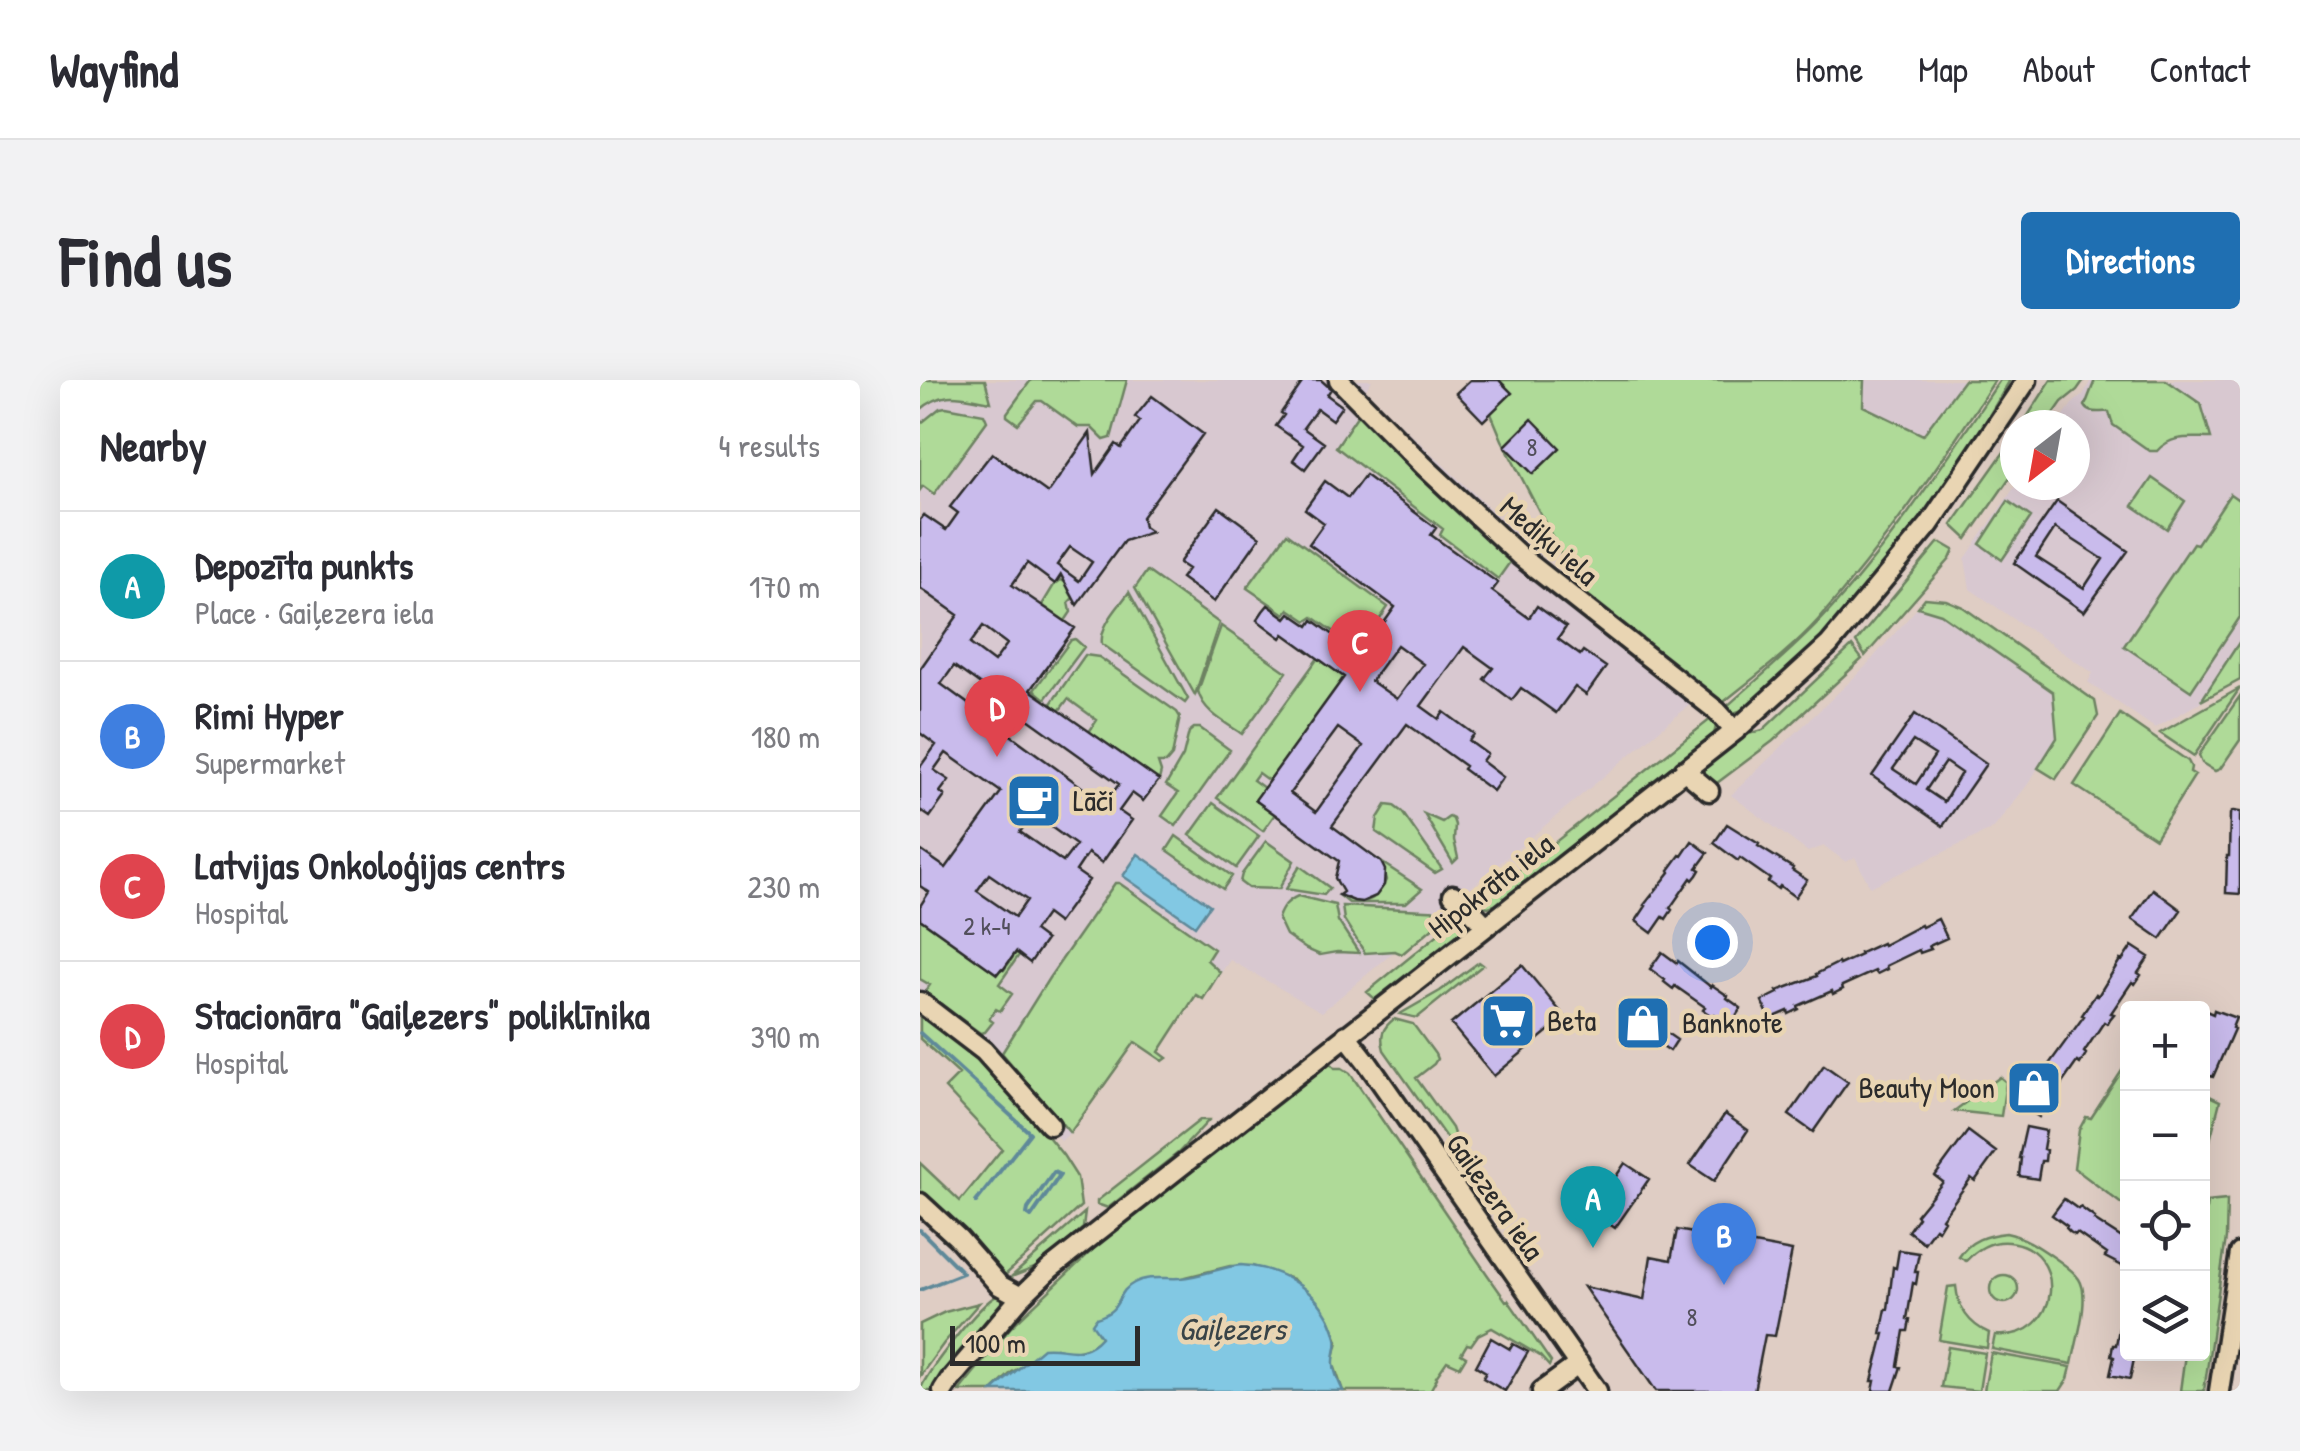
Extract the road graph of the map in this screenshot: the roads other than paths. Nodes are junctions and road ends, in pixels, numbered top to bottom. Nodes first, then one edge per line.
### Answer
1 (1339, 380) edge
2 (2027, 380) edge
3 (1735, 731) junction
4 (1684, 770) junction
5 (1710, 791) dead end
6 (1454, 896) dead end
7 (1485, 925) junction
8 (920, 1002) edge
9 (1346, 1035) junction
10 (1050, 1125) dead end
11 (920, 1203) edge
12 (2240, 1253) edge
13 (1021, 1296) junction
14 (1579, 1364) junction
15 (943, 1391) edge
16 (1542, 1391) edge
17 (1598, 1391) edge
18 (2219, 1391) edge

1 - 3 street, Mediķu iela
2 - 3 street, Hipokrāta iela
3 - 4 street, Hipokrāta iela
4 - 5 street
4 - 7 street, Hipokrāta iela
6 - 7 street
7 - 9 street, Hipokrāta iela
8 - 10 street
9 - 13 street, Hipokrāta iela
9 - 14 street, Gaiļezera iela
11 - 13 street
12 - 18 street
13 - 15 street, Hipokrāta iela
14 - 16 street
14 - 17 street, Gaiļezera iela

